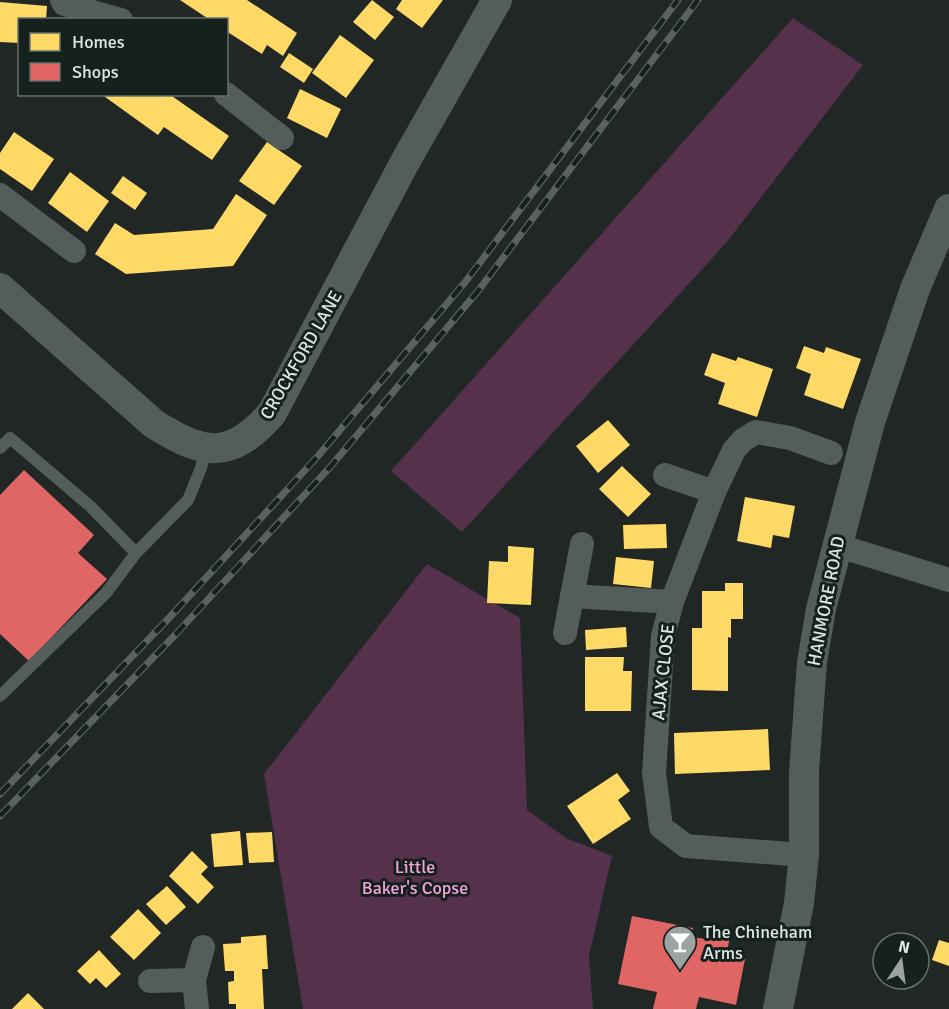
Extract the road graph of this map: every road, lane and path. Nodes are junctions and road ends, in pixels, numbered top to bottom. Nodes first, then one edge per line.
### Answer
1 (62, 0) edge
2 (497, 0) edge
3 (114, 18) edge
4 (228, 96) edge
5 (282, 138) dead end
6 (0, 195) edge
7 (949, 209) edge
8 (74, 250) dead end
9 (0, 288) edge
10 (0, 447) edge
11 (206, 448) junction
12 (831, 453) dead end
13 (665, 475) dead end
14 (714, 492) junction
15 (582, 544) dead end
16 (836, 545) junction
17 (136, 553) junction
18 (949, 579) edge
19 (573, 596) junction
20 (672, 602) junction
21 (565, 633) dead end
22 (0, 696) edge
23 (804, 855) junction
24 (203, 947) dead end
25 (194, 980) junction
26 (150, 981) dead end
27 (197, 1009) edge
28 (778, 1009) edge

1 - 3 street
2 - 11 street, CROCKFORD LANE
4 - 5 street
6 - 8 street
7 - 16 street, HANMORE ROAD
9 - 11 street, CROCKFORD LANE
10 - 17 lane
11 - 17 lane
12 - 14 street, AJAX CLOSE
13 - 14 street
14 - 20 street, AJAX CLOSE
15 - 19 street
16 - 18 street
16 - 23 street, HANMORE ROAD
17 - 22 lane
19 - 20 street
19 - 21 street
20 - 23 street, AJAX CLOSE
23 - 28 street, HANMORE ROAD
24 - 25 street
25 - 26 street
25 - 27 street

